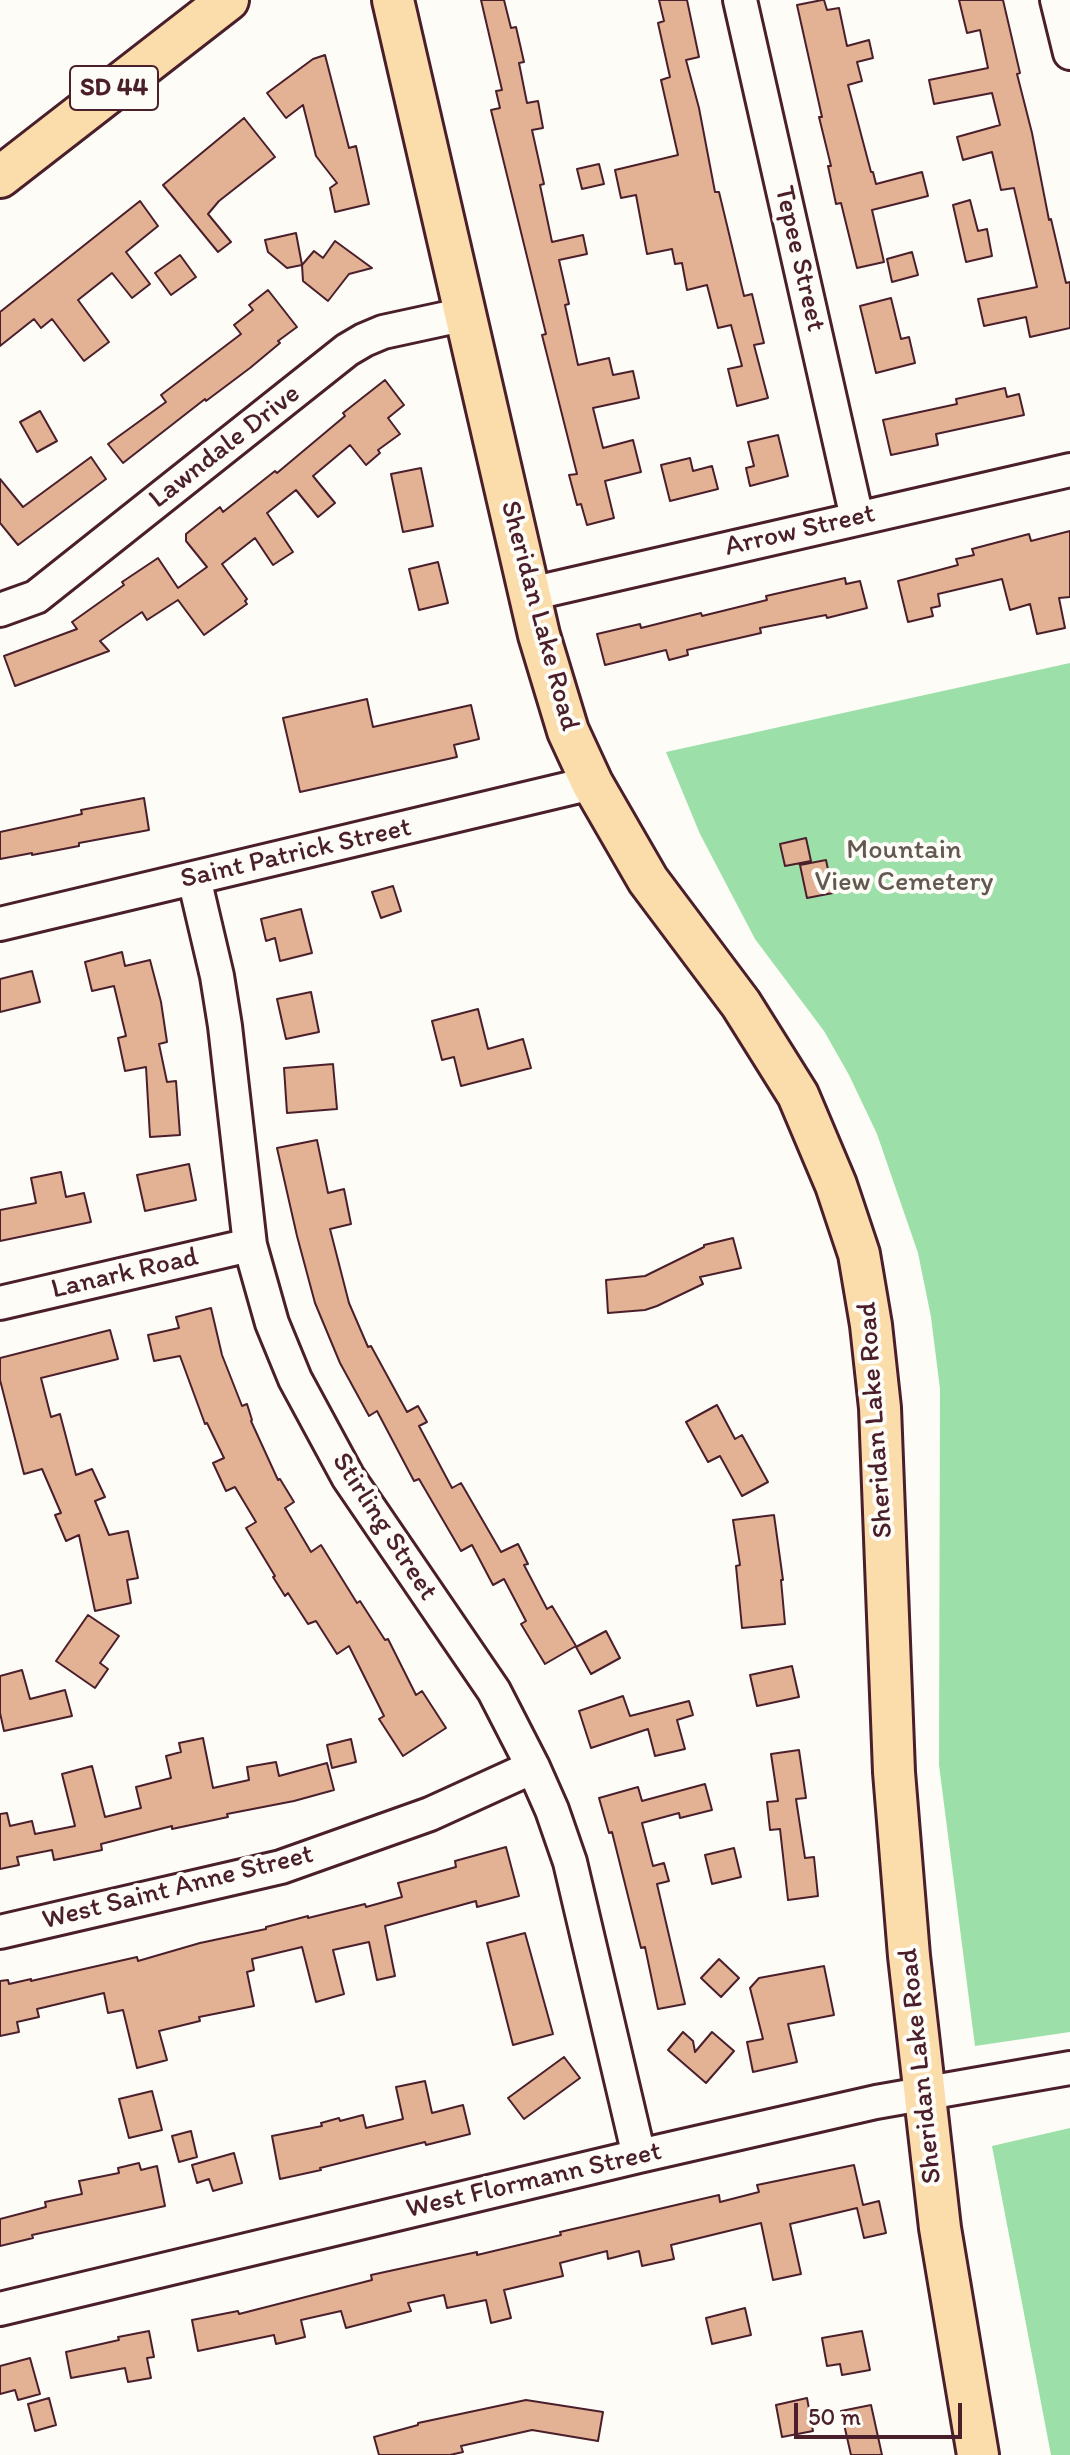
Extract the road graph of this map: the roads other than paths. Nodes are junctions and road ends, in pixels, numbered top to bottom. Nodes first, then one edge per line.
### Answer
1 (228, 0) edge
2 (393, 0) edge
3 (740, 0) edge
4 (1057, 0) edge
5 (1070, 53) edge
6 (0, 177) edge
7 (466, 314) junction
8 (1070, 470) edge
9 (857, 518) junction
10 (530, 594) junction
11 (0, 610) edge
12 (592, 783) junction
13 (194, 878) junction
14 (0, 924) edge
15 (250, 1245) junction
16 (0, 1303) edge
17 (533, 1767) junction
18 (0, 1932) edge
19 (1070, 2068) edge
20 (924, 2092) junction
21 (639, 2156) junction
22 (0, 2309) edge
23 (978, 2455) edge

1 - 6 main road, SD 44
2 - 7 main road, Sheridan Lake Road
3 - 9 street, Tepee Street
4 - 5 street
7 - 10 main road, Sheridan Lake Road
7 - 11 street, Lawndale Drive
8 - 9 street, Arrow Street
9 - 10 street, Arrow Street
10 - 12 main road, Sheridan Lake Road
12 - 13 street, Saint Patrick Street
12 - 20 main road, Sheridan Lake Road
13 - 14 street, Saint Patrick Street
13 - 15 street, Stirling Street
15 - 16 street, Lanark Road
15 - 17 street, Stirling Street
17 - 18 street, West Saint Anne Street
17 - 21 street, Stirling Street
19 - 20 street, West Flormann Street
20 - 21 street, West Flormann Street
20 - 23 main road, Sheridan Lake Road
21 - 22 street, West Flormann Street

